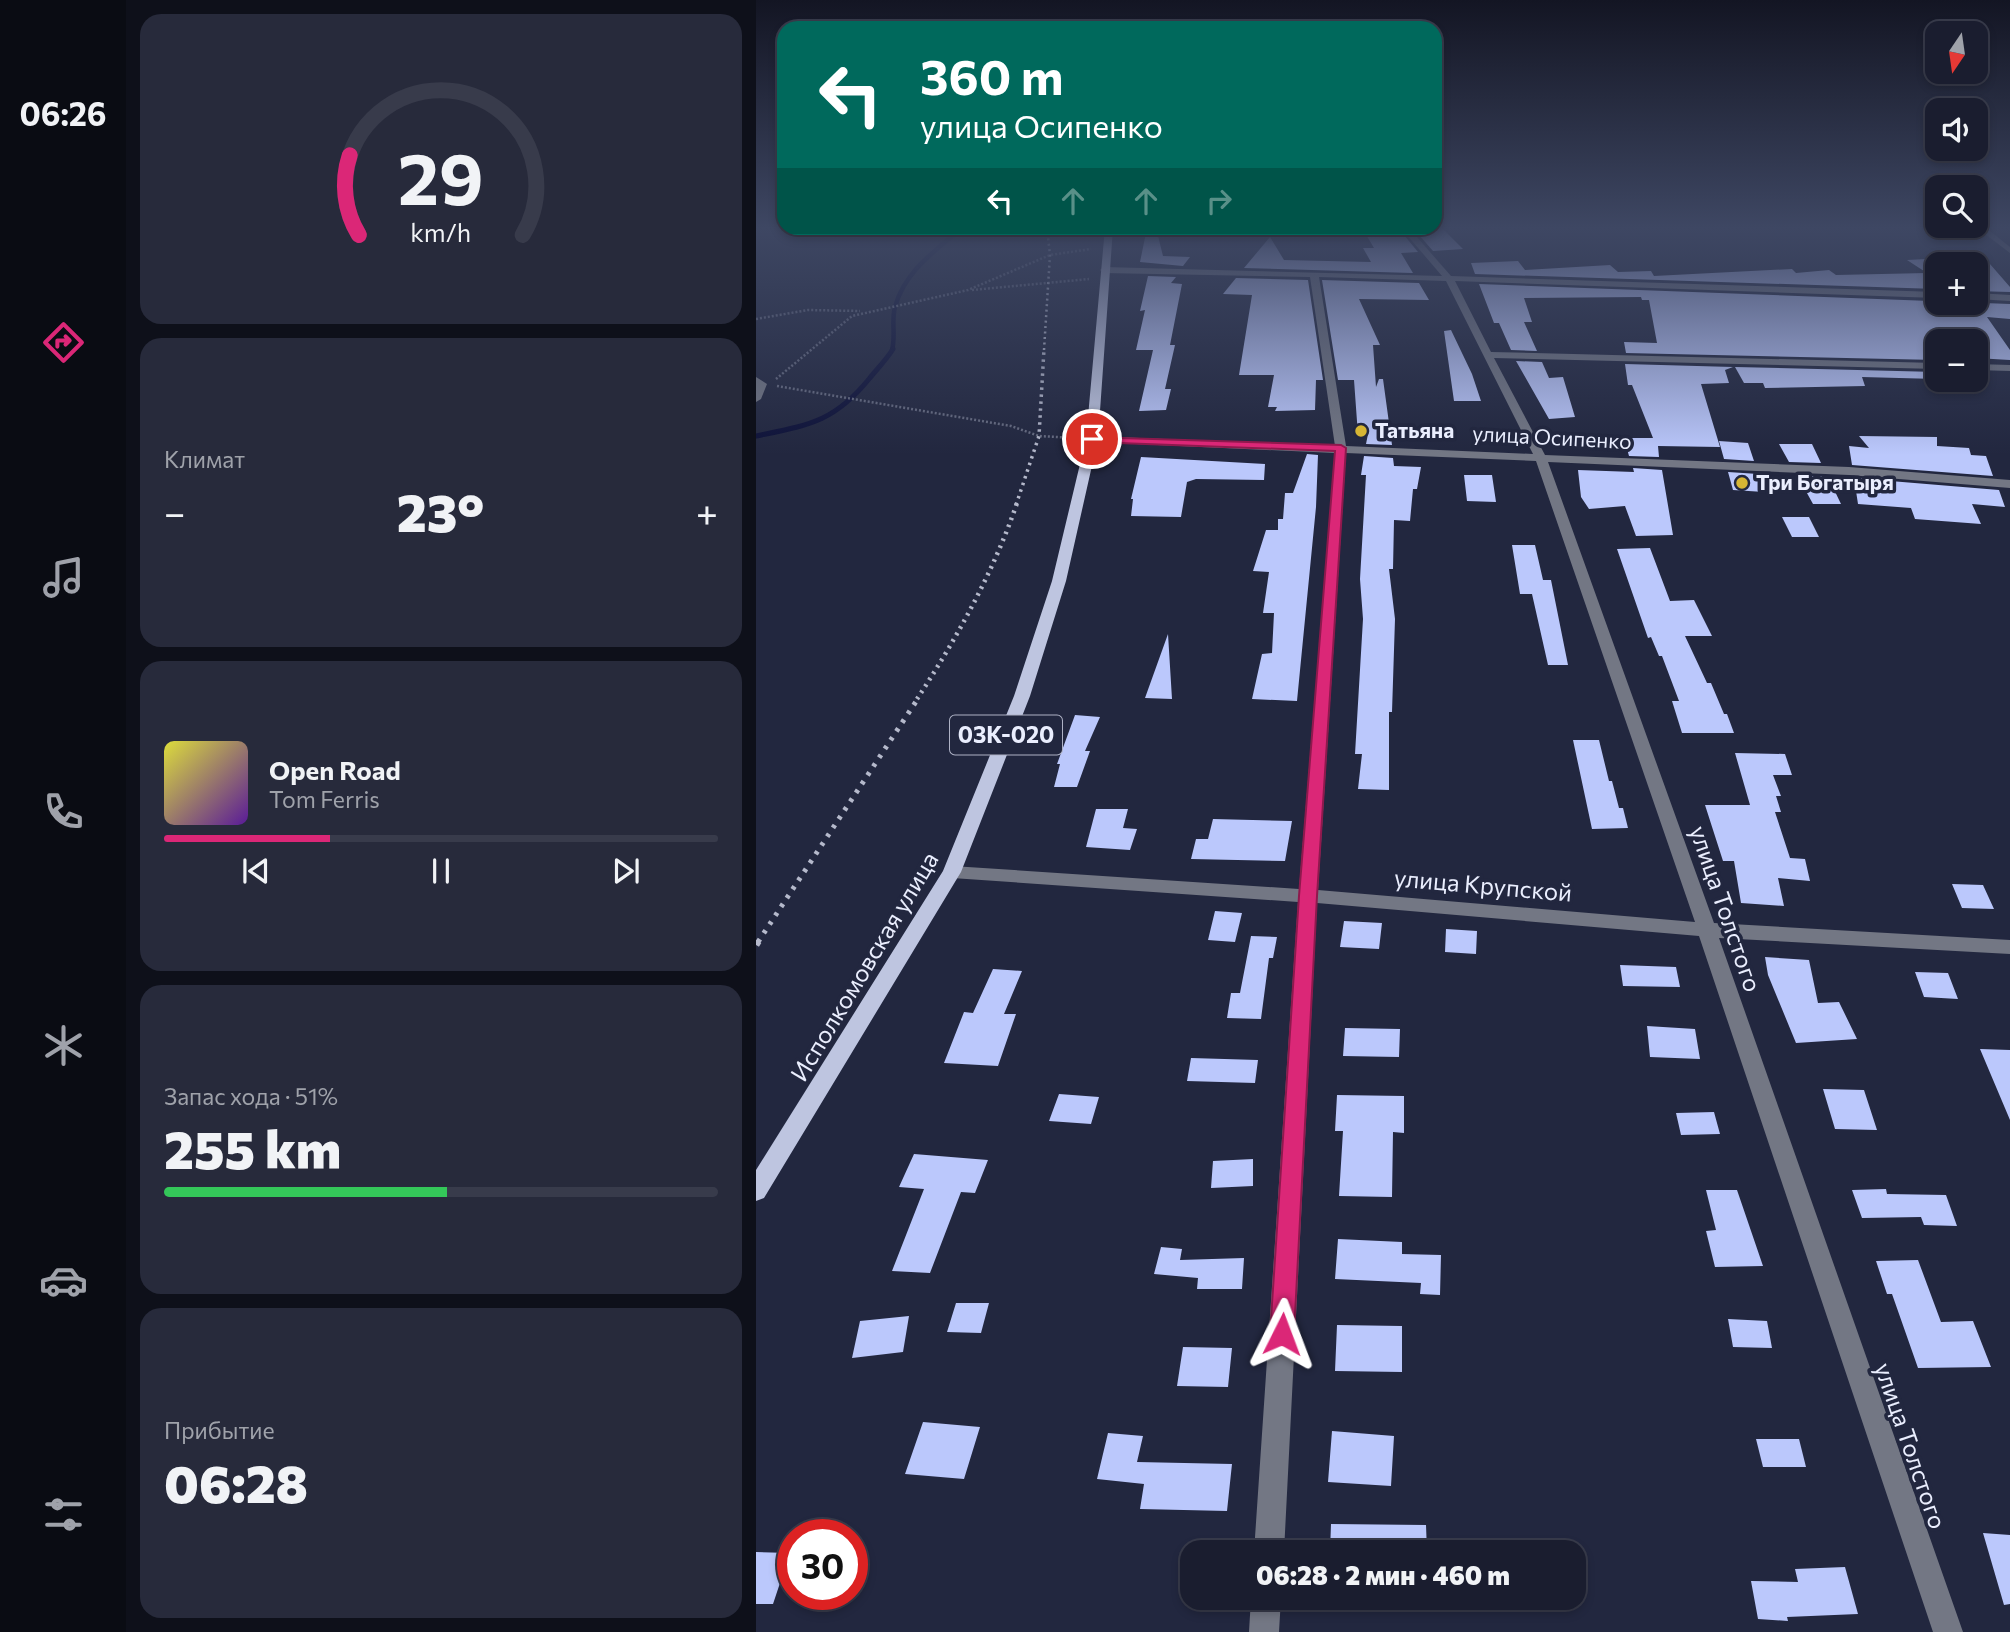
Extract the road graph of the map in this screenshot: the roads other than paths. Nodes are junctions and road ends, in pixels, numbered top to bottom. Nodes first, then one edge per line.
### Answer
1 (1102, 303) edge
2 (1319, 303) edge
3 (1461, 303) edge
4 (1488, 355) junction
5 (1925, 366) edge
6 (1988, 367) edge
7 (2010, 368) edge
8 (759, 382) edge
9 (756, 399) edge
10 (1092, 439) junction
11 (1341, 448) junction
12 (1540, 457) junction
13 (2010, 484) edge
14 (952, 872) junction
15 (1308, 896) junction
16 (1707, 930) junction
17 (2010, 947) edge
18 (756, 1191) edge
19 (1270, 1540) edge
20 (1265, 1610) edge
21 (1264, 1632) edge
22 (1948, 1632) edge

1 - 10 main road, Исполкомовская улица / 03К-020
2 - 11 street
3 - 4 street, улица Толстого
4 - 5 street
4 - 12 street, улица Толстого
6 - 7 street
8 - 9 street
10 - 11 street, улица Осипенко
10 - 14 main road, Исполкомовская улица / 03К-020
11 - 12 street, улица Осипенко
11 - 15 street
12 - 13 street, улица Осипенко
12 - 16 street, улица Толстого
14 - 15 street, улица Крупской
14 - 18 main road, Исполкомовская улица / 03К-020
15 - 16 street, улица Крупской
15 - 19 street
16 - 17 street, улица Крупской
16 - 22 street, улица Толстого
20 - 21 street

